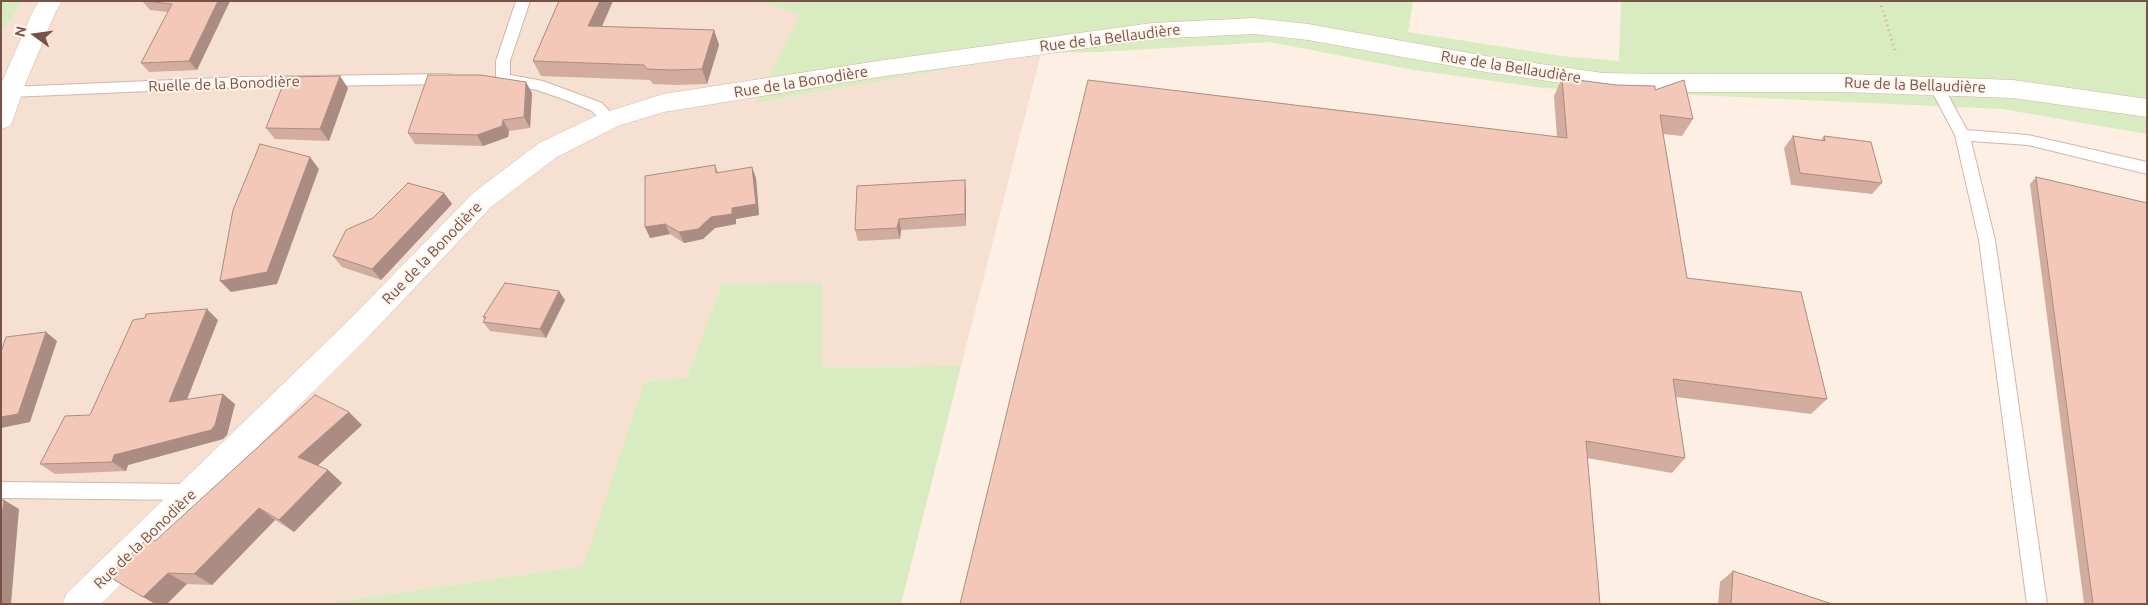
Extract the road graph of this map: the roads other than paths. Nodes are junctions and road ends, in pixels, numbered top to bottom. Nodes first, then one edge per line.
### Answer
1 (51, 1) edge
2 (522, 1) edge
3 (878, 69) joint
4 (460, 79) edge
5 (486, 79) edge
6 (503, 79) junction
7 (1936, 86) junction
8 (10, 92) junction
9 (2147, 108) edge
10 (1, 120) edge
11 (609, 120) junction
12 (1962, 135) junction
13 (2147, 168) edge
14 (1, 490) edge
15 (194, 492) junction
16 (78, 604) edge
17 (2037, 604) edge

1 - 8 street
2 - 6 lane
3 - 7 street, Rue de la Bellaudière
3 - 11 street, Rue de la Bonodière
4 - 8 lane, Ruelle de la Bonodière
5 - 6 lane
6 - 11 lane
7 - 9 street, Rue de la Bellaudière
7 - 12 lane
8 - 10 street
11 - 15 street, Rue de la Bonodière
12 - 13 lane
12 - 17 lane
14 - 15 lane
15 - 16 street, Rue de la Bonodière

